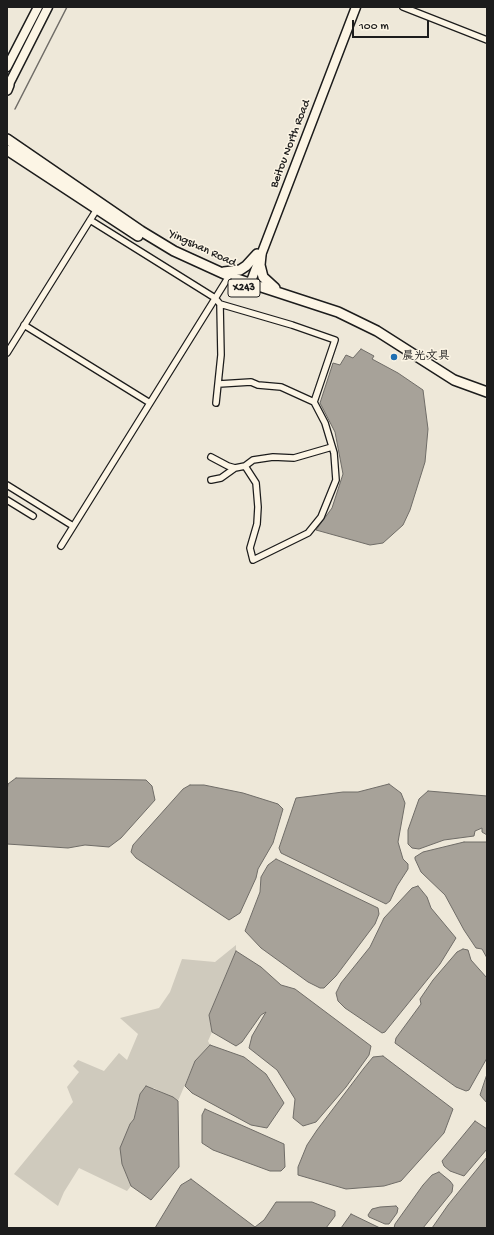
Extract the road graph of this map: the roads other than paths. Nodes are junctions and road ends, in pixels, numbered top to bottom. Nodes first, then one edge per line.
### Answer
1 (38, 7) edge
2 (48, 7) edge
3 (352, 7) edge
4 (356, 7) edge
5 (404, 7) edge
6 (487, 40) edge
7 (7, 68) edge
8 (8, 87) edge
9 (7, 133) edge
10 (7, 139) edge
11 (22, 149) junction
12 (9, 151) edge
13 (97, 209) junction
14 (90, 220) junction
15 (259, 254) junction
16 (216, 271) junction
17 (226, 281) junction
18 (247, 285) junction
19 (283, 293) junction
20 (215, 298) junction
21 (220, 304) junction
22 (24, 326) junction
23 (7, 353) edge
24 (219, 384) junction
25 (468, 386) junction
26 (487, 386) edge
27 (487, 392) edge
28 (487, 398) edge
29 (314, 402) junction
30 (150, 403) junction
31 (216, 403) dead end
32 (332, 447) junction
33 (211, 457) dead end
34 (245, 466) junction
35 (235, 468) junction
36 (211, 480) dead end
37 (7, 485) edge
38 (7, 500) edge
39 (33, 516) dead end
40 (73, 526) junction
41 (61, 546) dead end

1 - 7 main road
2 - 8 main road
3 - 15 main road, Beitou North Road
4 - 15 main road, Beitou North Road
5 - 6 street
9 - 11 main road
10 - 11 main road, Yingshan Road / X243
11 - 16 main road, Yingshan Road / X243
12 - 13 main road, Yingshan Road / X243
13 - 14 street
13 - 17 main road, Yingshan Road / X243
14 - 20 street
14 - 22 street
15 - 16 main road
15 - 18 main road, Beitou North Road
15 - 19 main road
16 - 18 main road, Yingshan Road / X243
17 - 18 main road, Yingshan Road / X243
17 - 20 street
18 - 19 main road, Yingshan Road / X243
18 - 28 main road, Yingshan Road / X243
19 - 25 main road, Yingshan Road / X243
20 - 21 street
20 - 30 street
21 - 24 street
21 - 29 street
22 - 23 street
22 - 30 street
24 - 29 street
24 - 31 street
25 - 26 main road
25 - 27 main road, Yingshan Road / X243
29 - 32 street
30 - 40 street
32 - 34 street
32 - 34 street
33 - 35 street
34 - 35 street
35 - 36 street
37 - 40 street
38 - 39 street
40 - 41 street

